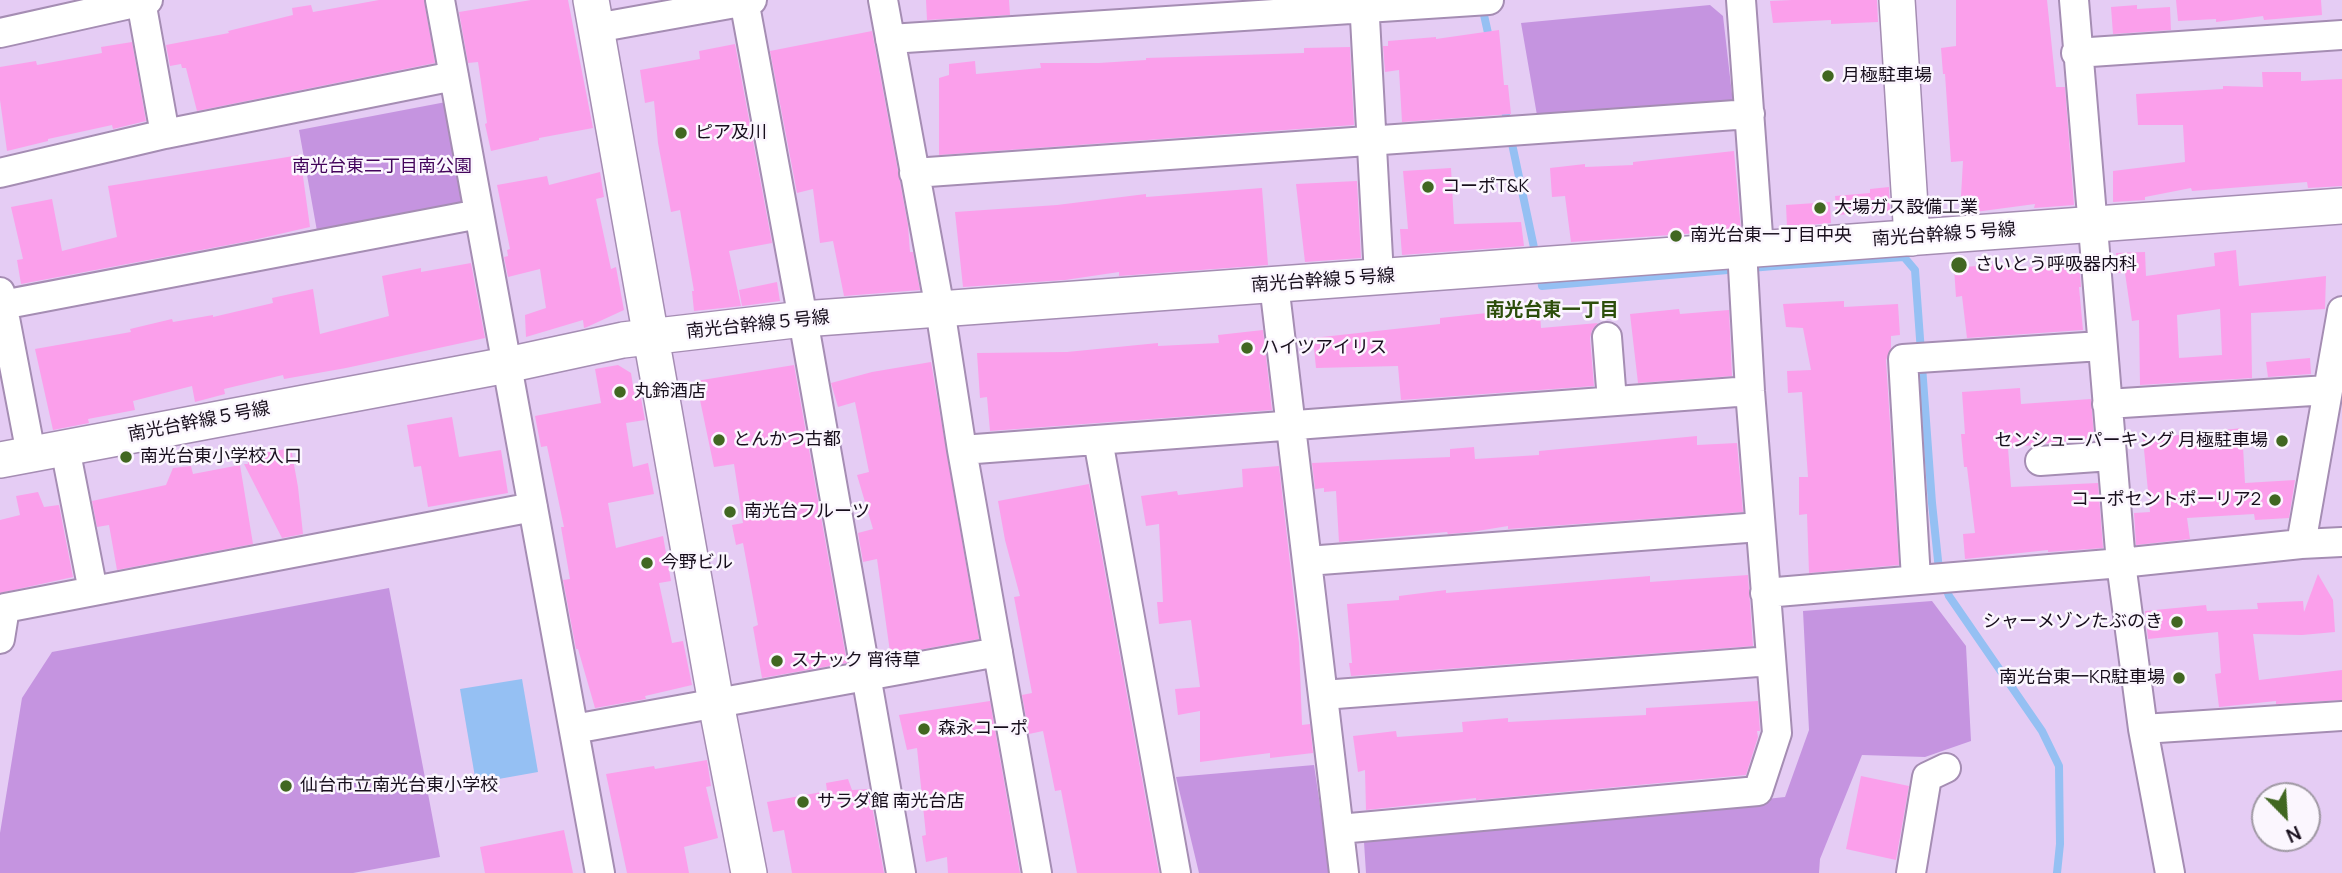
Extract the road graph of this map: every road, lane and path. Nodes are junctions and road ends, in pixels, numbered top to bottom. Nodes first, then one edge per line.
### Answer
1 (440, 0) edge
2 (747, 0) edge
3 (883, 0) edge
4 (1489, 0) edge
5 (1741, 0) edge
6 (1897, 0) edge
7 (2074, 0) edge
8 (145, 1) edge
9 (1475, 1) edge
10 (1364, 4) edge
11 (594, 14) edge
12 (0, 33) edge
13 (2342, 35) edge
14 (890, 38) junction
15 (2076, 53) junction
16 (454, 76) junction
17 (1749, 114) junction
18 (165, 134) junction
19 (1372, 141) junction
20 (0, 173) edge
21 (914, 173) junction
22 (2342, 206) edge
23 (479, 214) junction
24 (2091, 224) junction
25 (1912, 237) junction
26 (1746, 262) junction
27 (1379, 276) junction
28 (1274, 284) junction
29 (1, 298) edge
30 (940, 309) junction
31 (2342, 312) edge
32 (803, 318) junction
33 (651, 337) junction
34 (1608, 337) dead end
35 (2101, 346) junction
36 (507, 365) junction
37 (2328, 390) junction
38 (1750, 391) junction
39 (1612, 401) junction
40 (2107, 404) junction
41 (1290, 425) junction
42 (1098, 440) junction
43 (65, 447) junction
44 (962, 450) junction
45 (2111, 456) junction
46 (16, 457) edge
47 (2040, 461) dead end
48 (533, 507) junction
49 (1760, 527) junction
50 (2342, 542) edge
51 (2301, 544) junction
52 (1307, 561) junction
53 (2121, 564) junction
54 (1931, 578) junction
55 (93, 591) junction
56 (1765, 593) junction
57 (0, 639) edge
58 (998, 652) junction
59 (1771, 661) junction
60 (866, 676) junction
61 (1323, 695) junction
62 (716, 704) junction
63 (2342, 716) edge
64 (574, 729) junction
65 (2143, 729) junction
66 (1946, 768) dead end
67 (1339, 829) junction
68 (600, 873) edge
69 (749, 873) edge
70 (901, 873) edge
71 (1037, 873) edge
72 (1176, 873) edge
73 (1344, 873) edge
74 (1911, 873) edge
75 (2171, 873) edge

1 - 16 street
2 - 11 street
2 - 32 street
3 - 14 street
4 - 9 street
5 - 17 street
6 - 25 street
7 - 15 street
8 - 12 street
8 - 18 street
9 - 10 street
10 - 14 street
10 - 19 street
11 - 33 street
13 - 15 street
14 - 21 street
15 - 24 street
16 - 18 street
16 - 23 street
17 - 19 street
17 - 26 street
18 - 20 street
19 - 21 street
19 - 27 street
21 - 30 street
22 - 24 street, 南光台幹線５号線
23 - 29 street
23 - 36 street
24 - 25 street, 南光台幹線５号線
24 - 35 street
25 - 26 street, 南光台幹線５号線
26 - 27 street, 南光台幹線５号線
26 - 38 street
27 - 28 street, 南光台幹線５号線
28 - 30 street, 南光台幹線５号線
28 - 41 street
29 - 46 street
30 - 32 street, 南光台幹線５号線
30 - 44 street
31 - 37 street
32 - 33 street, 南光台幹線５号線
32 - 60 street
33 - 36 street, 南光台幹線５号線
33 - 62 street
34 - 39 street
35 - 40 street
35 - 54 street
36 - 43 street, 南光台幹線５号線
36 - 48 street
37 - 40 street
37 - 51 street
38 - 39 street
38 - 49 street
39 - 41 street
40 - 45 street
41 - 42 street
41 - 52 street
42 - 44 street
42 - 72 street
43 - 46 street, 南光台幹線５号線
43 - 55 street
44 - 58 street
45 - 47 street
45 - 53 street
48 - 55 street
48 - 64 street
49 - 52 street
49 - 56 street
50 - 51 street
51 - 53 street
52 - 61 street
53 - 54 street
53 - 65 street
54 - 56 street
55 - 57 street
56 - 59 street
58 - 60 street
58 - 71 street
59 - 61 street
59 - 67 street
60 - 62 street
60 - 70 street
61 - 67 street
62 - 64 street
62 - 69 street
63 - 65 street
64 - 68 street
65 - 75 street
66 - 74 street
67 - 73 street

